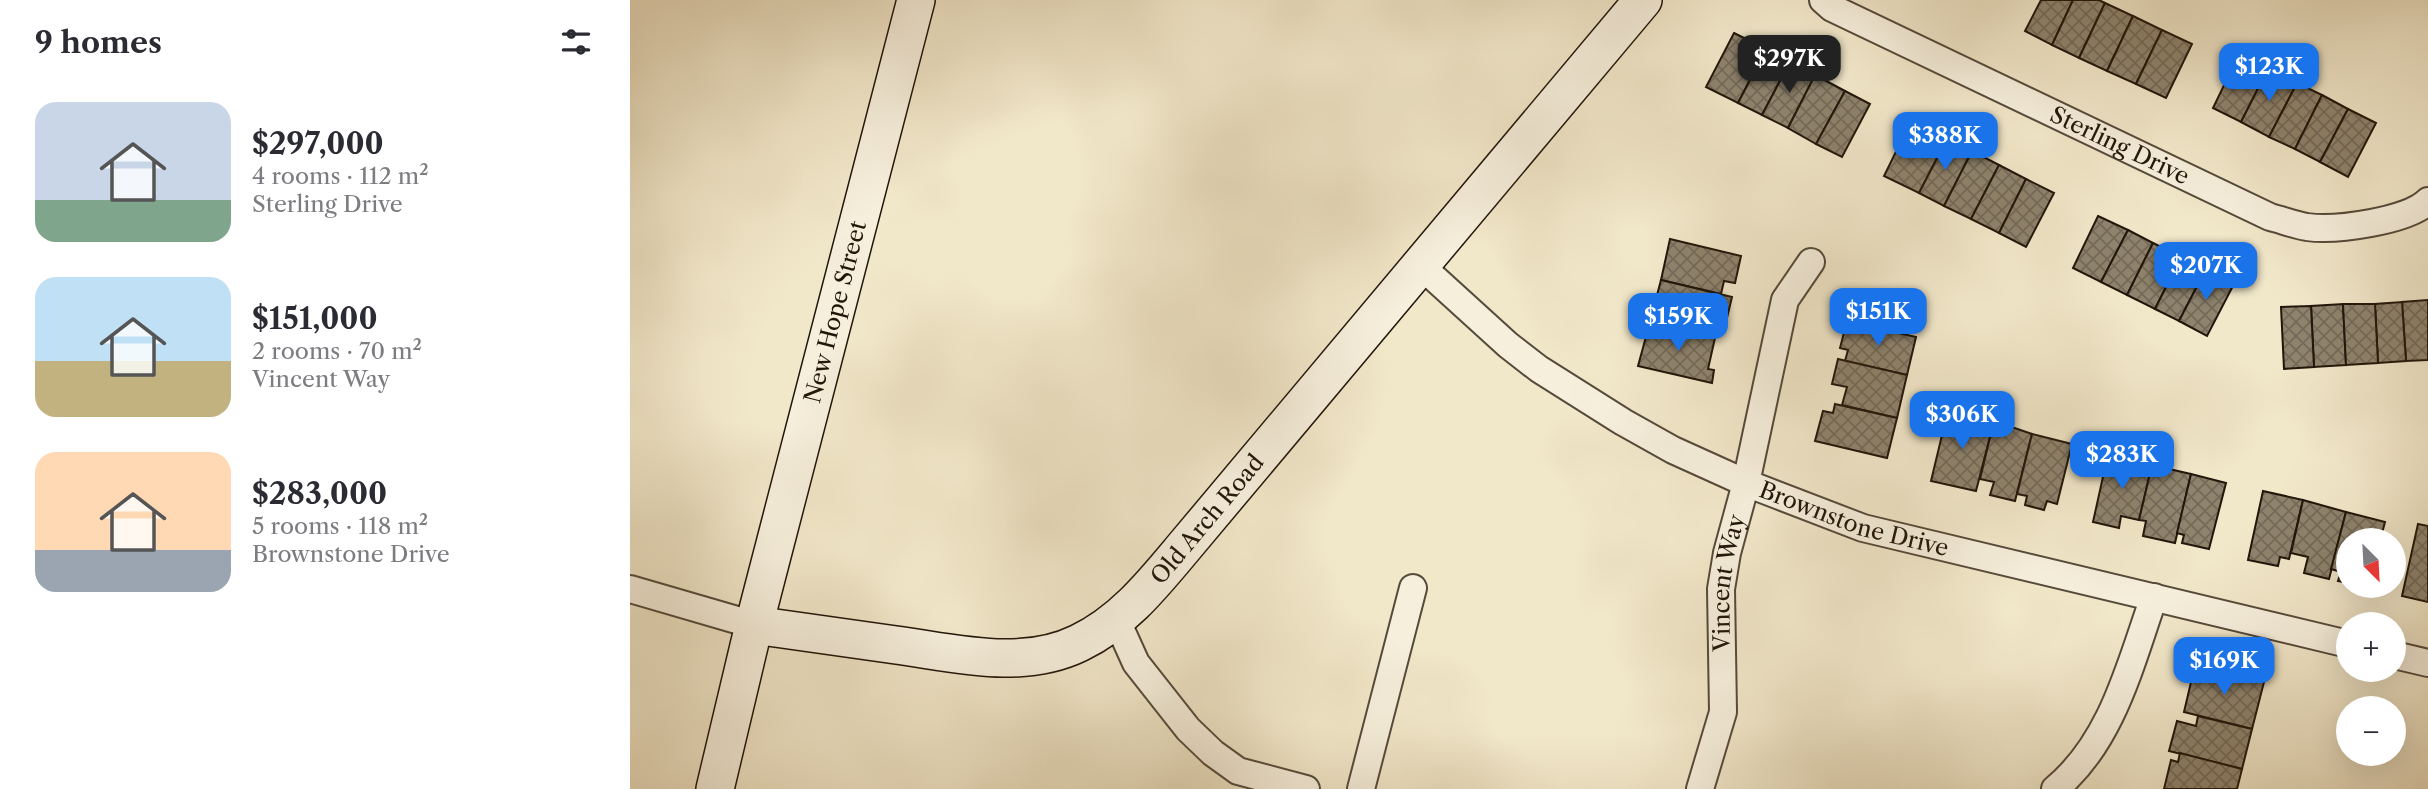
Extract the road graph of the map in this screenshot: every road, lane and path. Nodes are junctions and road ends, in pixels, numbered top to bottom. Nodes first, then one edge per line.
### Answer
1 (916, 0) edge
2 (1643, 0) edge
3 (1823, 0) edge
4 (2428, 201) edge
5 (1811, 262) dead end
6 (1420, 265) junction
7 (1746, 483) junction
8 (1413, 588) dead end
9 (630, 589) edge
10 (2154, 597) junction
11 (1117, 621) junction
12 (754, 625) junction
13 (2336, 641) edge
14 (2406, 658) edge
15 (2428, 663) edge
16 (715, 789) edge
17 (1306, 789) edge
18 (1361, 789) edge
19 (1700, 789) edge
20 (2055, 789) edge

1 - 12 street, New Hope Street
2 - 6 street, Old Arch Road
3 - 4 street, Sterling Drive
5 - 7 street, Vincent Way
6 - 7 street, Brownstone Drive
6 - 11 street, Old Arch Road
7 - 10 street, Brownstone Drive
7 - 19 street, Vincent Way
8 - 18 street
9 - 12 street
10 - 13 street, Brownstone Drive
10 - 20 street
11 - 12 street, Old Arch Road
11 - 17 street
12 - 16 street
14 - 15 street

